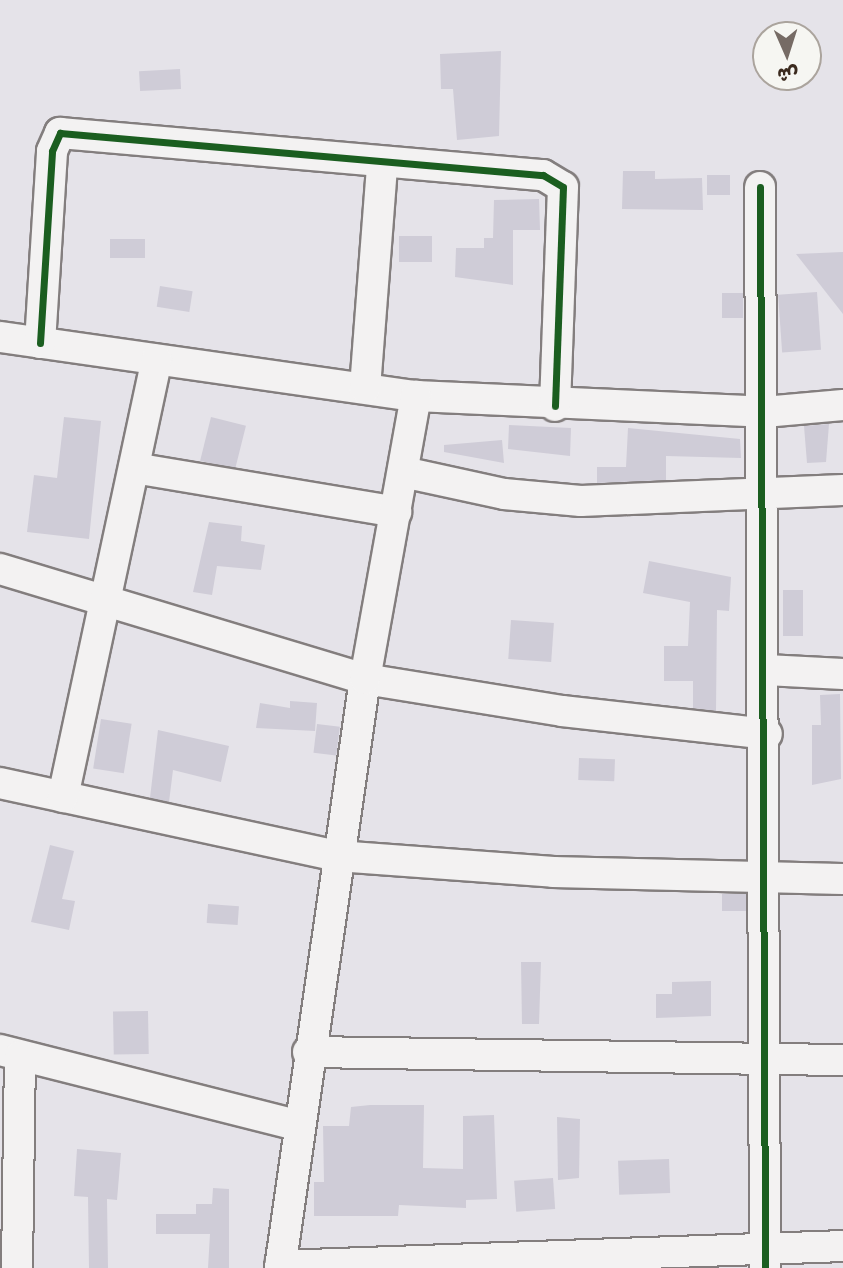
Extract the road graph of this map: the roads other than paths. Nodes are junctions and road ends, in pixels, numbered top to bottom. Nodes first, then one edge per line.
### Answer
1 (382, 165) junction
2 (760, 187) dead end
3 (0, 337) edge
4 (40, 342) junction
5 (157, 360) junction
6 (365, 388) junction
7 (416, 396) junction
8 (843, 405) edge
9 (555, 406) junction
10 (764, 412) junction
11 (134, 468) junction
12 (403, 472) junction
13 (843, 490) edge
14 (764, 492) junction
15 (396, 512) junction
16 (0, 569) edge
17 (103, 603) junction
18 (766, 670) junction
19 (843, 674) edge
20 (365, 679) junction
21 (767, 734) junction
22 (0, 783) edge
23 (62, 797) junction
24 (337, 856) junction
25 (766, 878) junction
26 (843, 879) edge
27 (309, 1052) junction
28 (10, 1053) edge
29 (765, 1059) junction
30 (843, 1060) edge
31 (297, 1125) junction
32 (9, 1222) edge
33 (843, 1246) edge
34 (765, 1257) edge
35 (280, 1267) edge
36 (17, 1268) edge

1 - 4 street
1 - 6 street
1 - 9 street
2 - 10 street
3 - 4 street
4 - 5 street
5 - 6 street
5 - 11 street
6 - 7 street
7 - 9 street
7 - 12 street
8 - 10 street
9 - 10 street
10 - 14 street
11 - 15 street
11 - 17 street
12 - 14 street
12 - 15 street
13 - 14 street
14 - 18 street
15 - 20 street
16 - 17 street
17 - 20 street
17 - 23 street
18 - 19 street
18 - 21 street
20 - 21 street
20 - 24 street
21 - 25 street
22 - 23 street
23 - 24 street
24 - 25 street
24 - 27 street
25 - 26 street
25 - 29 street
27 - 29 street
27 - 31 street
28 - 31 street
28 - 32 street
29 - 30 street
29 - 34 street
31 - 35 street
32 - 36 street
33 - 34 street
34 - 35 street

